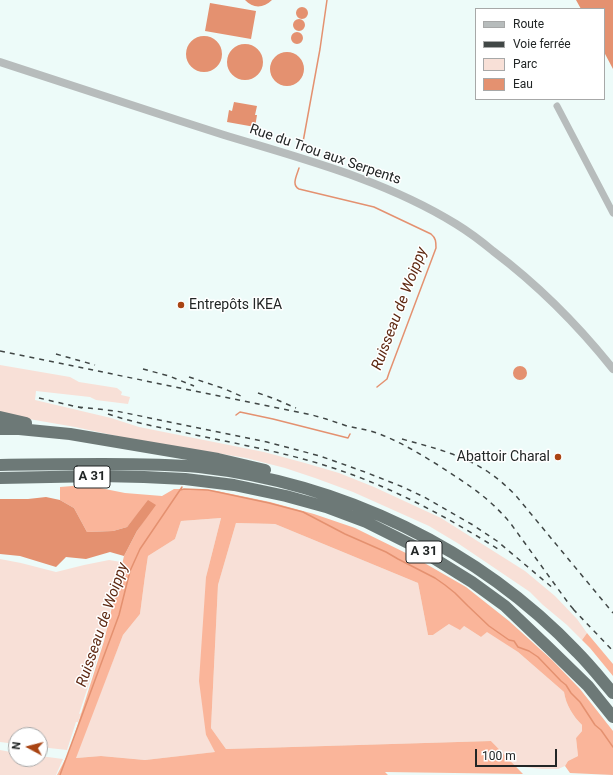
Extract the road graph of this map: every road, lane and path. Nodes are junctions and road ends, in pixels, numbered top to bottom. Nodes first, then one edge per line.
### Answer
1 (0, 62) edge
2 (557, 106) dead end
3 (613, 213) edge
4 (613, 368) edge
5 (0, 417) edge
6 (0, 429) edge
7 (70, 434) junction
8 (0, 465) edge
9 (0, 478) edge
10 (350, 503) junction
11 (613, 693) edge
12 (613, 717) edge

1 - 4 street, Rue du Trou aux Serpents
2 - 3 street
5 - 7 highway
6 - 7 highway
7 - 10 highway
8 - 10 highway, A 31
9 - 12 highway, A 31
10 - 11 highway, A 31

